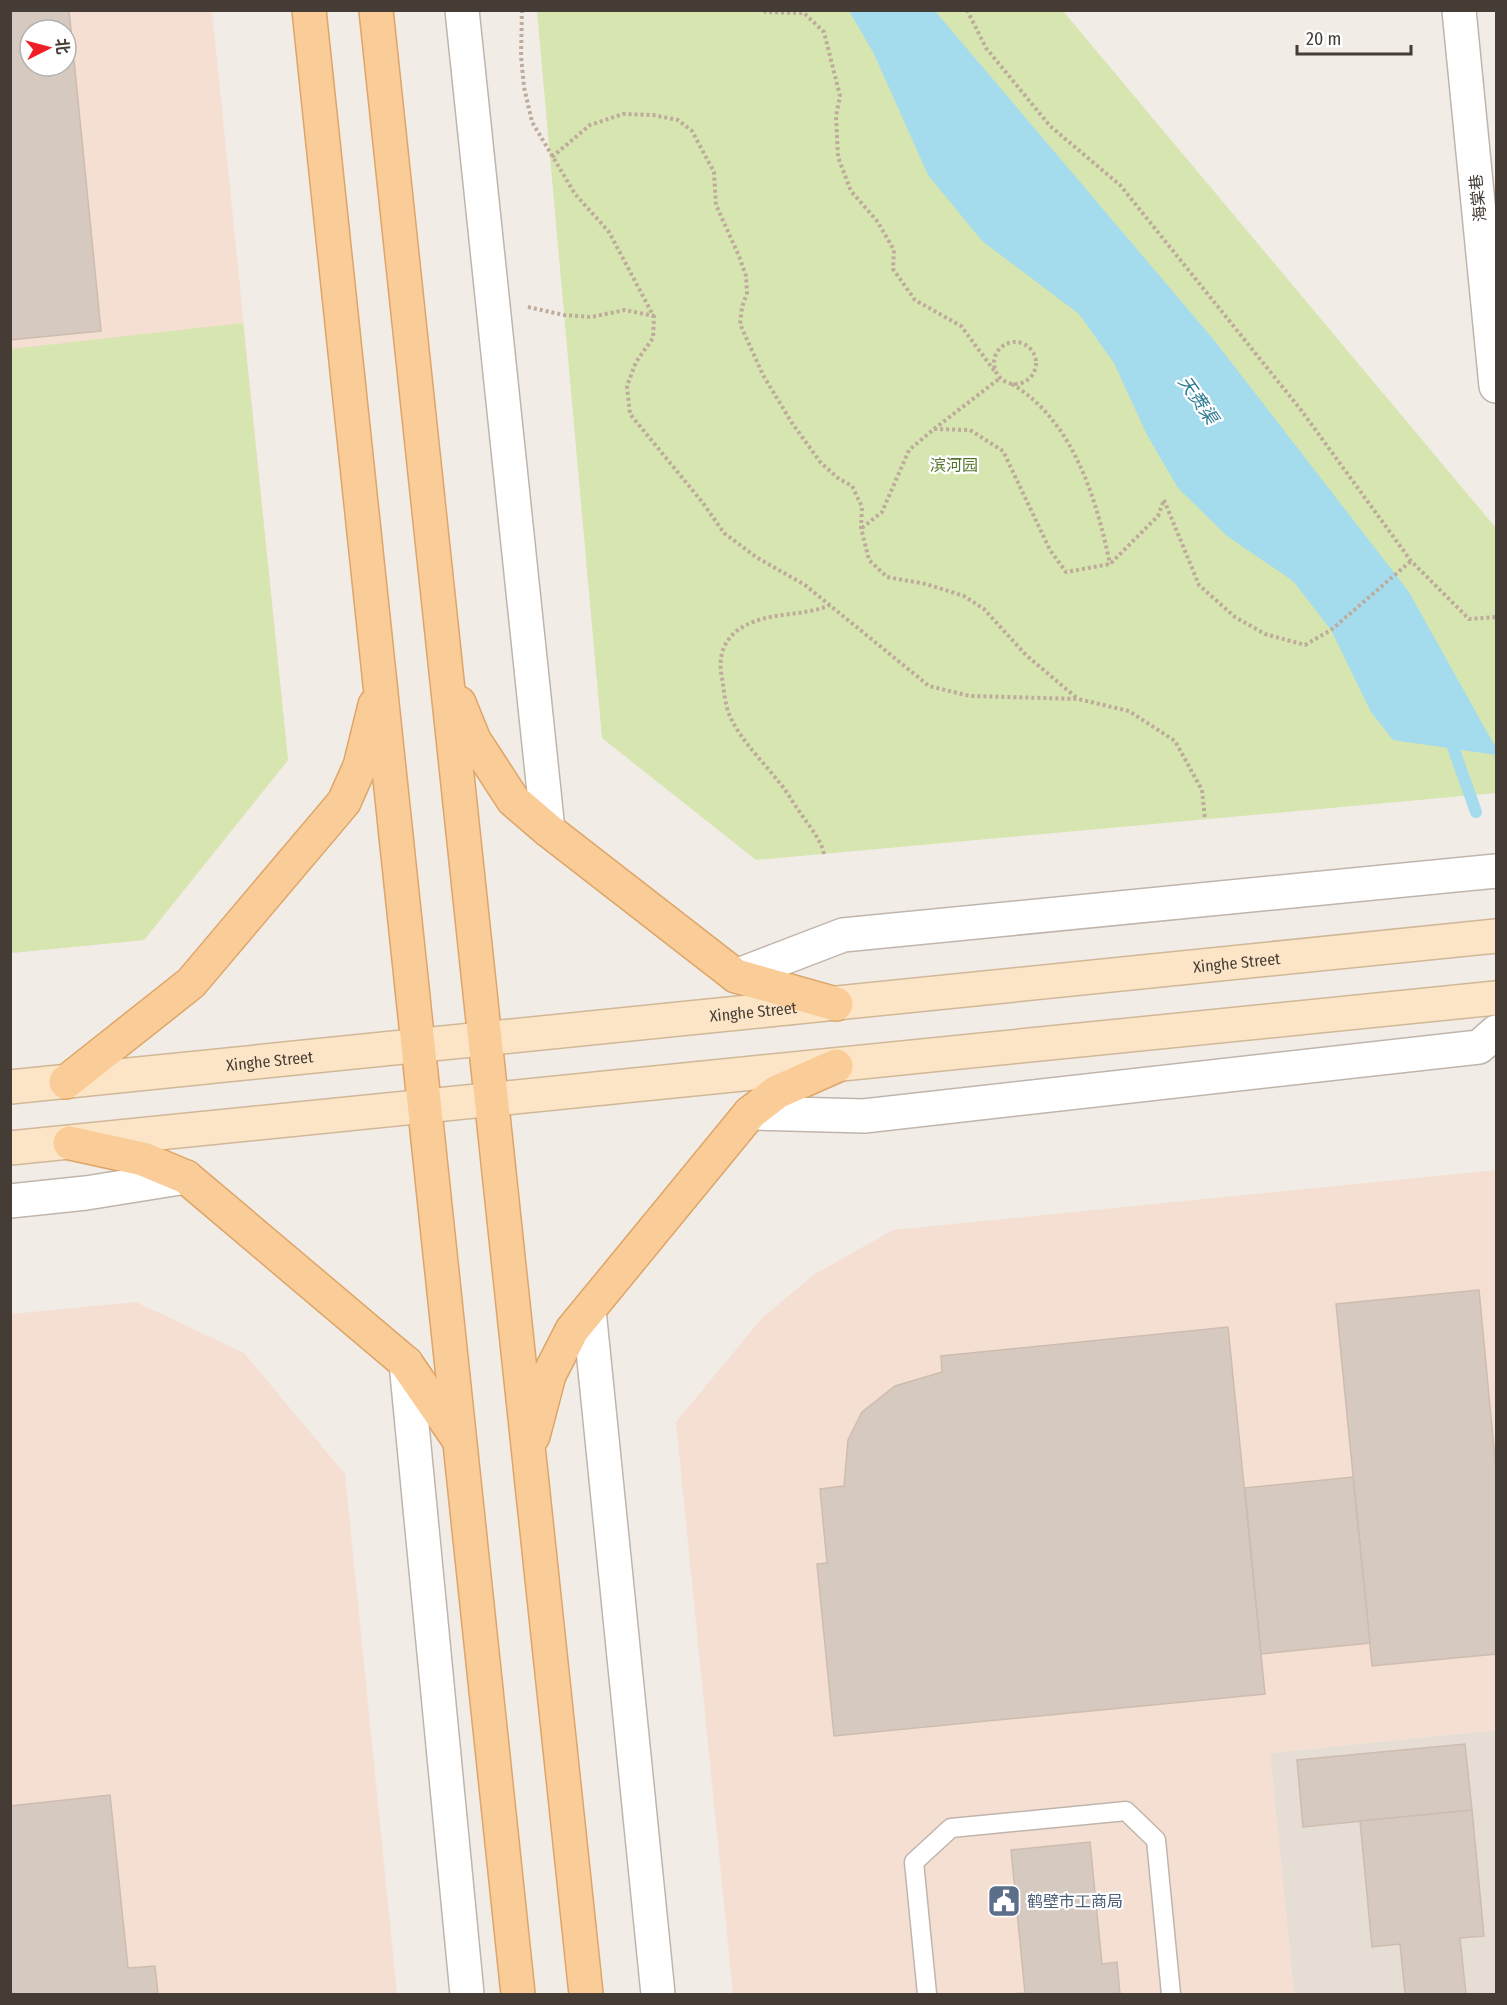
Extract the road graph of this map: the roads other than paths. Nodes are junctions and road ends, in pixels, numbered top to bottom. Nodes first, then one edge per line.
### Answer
1 (309, 10) edge
2 (376, 10) edge
3 (462, 10) edge
4 (1458, 10) edge
5 (1497, 386) edge
6 (445, 666) junction
7 (380, 683) junction
8 (548, 830) junction
9 (1497, 870) edge
10 (1497, 936) edge
11 (736, 976) junction
12 (1497, 998) edge
13 (836, 1004) junction
14 (1497, 1032) edge
15 (485, 1040) junction
16 (418, 1046) junction
17 (836, 1066) junction
18 (66, 1082) junction
19 (10, 1087) edge
20 (491, 1101) junction
21 (424, 1107) junction
22 (750, 1113) junction
23 (70, 1143) junction
24 (10, 1148) edge
25 (186, 1177) junction
26 (10, 1201) edge
27 (589, 1310) junction
28 (406, 1363) junction
29 (460, 1443) junction
30 (529, 1455) junction
31 (467, 1995) edge
32 (518, 1995) edge
33 (586, 1995) edge
34 (658, 1995) edge
35 (927, 1995) edge
36 (1171, 1995) edge

1 - 7 main road
2 - 6 main road
3 - 8 street
4 - 5 street, 海棠巷
6 - 8 main road
6 - 15 main road
7 - 16 main road
7 - 18 main road
8 - 11 main road
9 - 11 street
10 - 13 main road, Xinghe Street
11 - 13 main road
12 - 17 main road
13 - 15 main road, Xinghe Street
14 - 22 street
15 - 16 main road, Xinghe Street
15 - 20 main road
16 - 18 main road, Xinghe Street
16 - 21 main road
17 - 20 main road
17 - 22 main road
18 - 19 main road, Xinghe Street
20 - 21 main road
20 - 30 main road
21 - 23 main road
21 - 29 main road
22 - 27 main road
23 - 24 main road
23 - 25 main road
25 - 26 street
25 - 28 main road
27 - 30 main road
27 - 34 street
28 - 29 main road
28 - 31 street
29 - 32 main road
30 - 33 main road
35 - 36 lane

